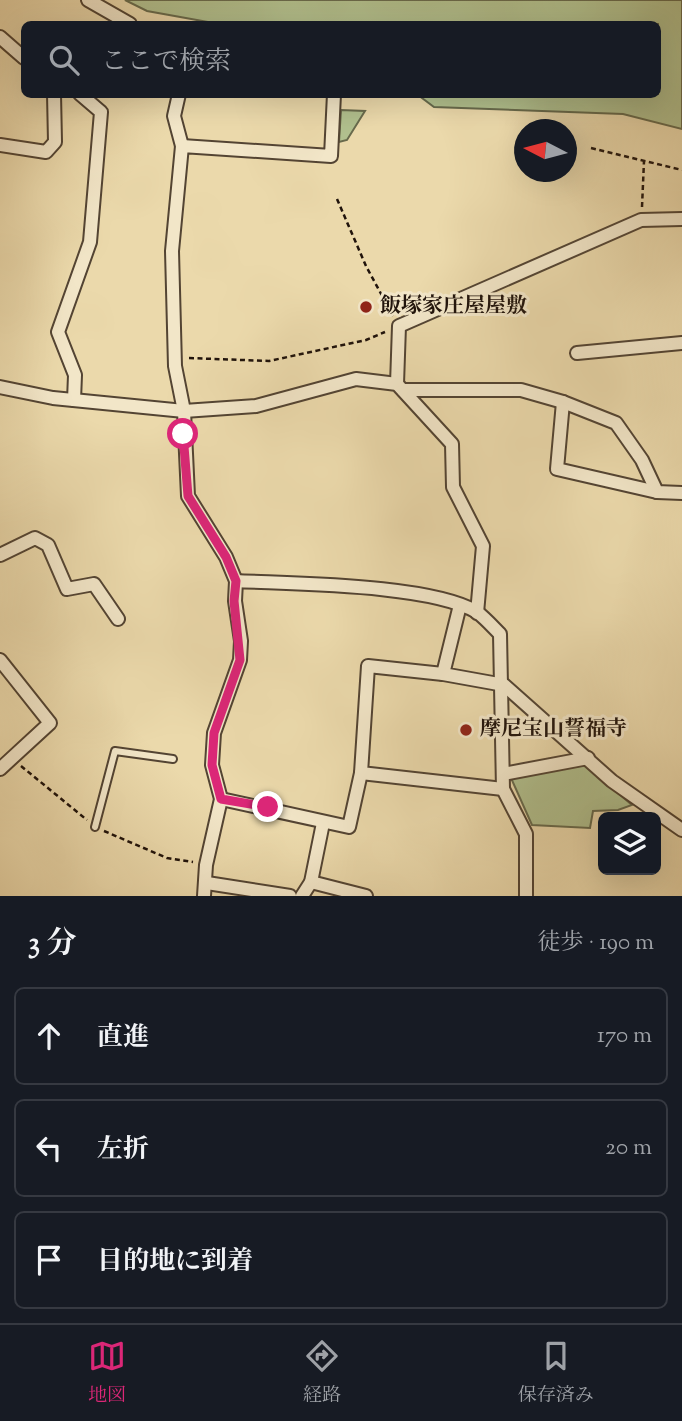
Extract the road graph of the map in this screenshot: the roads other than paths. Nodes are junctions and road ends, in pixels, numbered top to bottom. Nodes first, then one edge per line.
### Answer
1 (88, 0) edge
2 (125, 21) edge
3 (0, 37) edge
4 (21, 55) edge
5 (54, 98) edge
6 (85, 98) edge
7 (178, 98) edge
8 (334, 98) edge
9 (0, 145) edge
10 (183, 146) junction
11 (682, 219) edge
12 (682, 343) edge
13 (578, 353) dead end
14 (0, 387) edge
15 (400, 387) junction
16 (74, 400) junction
17 (563, 402) junction
18 (184, 411) junction
19 (657, 492) junction
20 (682, 493) edge
21 (0, 555) edge
22 (236, 581) junction
23 (460, 605) junction
24 (477, 613) junction
25 (118, 619) dead end
26 (0, 660) edge
27 (443, 674) junction
28 (504, 685) junction
29 (588, 758) junction
30 (173, 760) dead end
31 (0, 769) edge
32 (361, 773) junction
33 (503, 774) junction
34 (503, 789) junction
35 (221, 799) junction
36 (323, 823) junction
37 (95, 827) dead end
38 (682, 830) edge
39 (311, 882) junction
40 (206, 889) edge
41 (290, 896) edge
42 (302, 896) edge
43 (366, 896) edge
44 (526, 896) edge

1 - 2 street
3 - 4 street
5 - 9 street
6 - 16 street
7 - 10 street
8 - 10 street
10 - 18 street
11 - 15 street
12 - 13 street
14 - 16 street
15 - 17 street
15 - 18 street
15 - 24 street
16 - 18 street
17 - 19 street
17 - 19 street
18 - 22 street
19 - 20 street
21 - 25 street
22 - 23 street
22 - 35 street
23 - 24 street
23 - 27 street
24 - 28 street
26 - 31 street
27 - 28 street
27 - 32 street
28 - 29 street
28 - 33 street
29 - 33 street
29 - 38 street
30 - 37 lane
32 - 34 street
32 - 36 street
33 - 34 street
34 - 44 street
35 - 36 street
35 - 40 street
36 - 39 street
39 - 42 street
39 - 43 street
40 - 41 street

